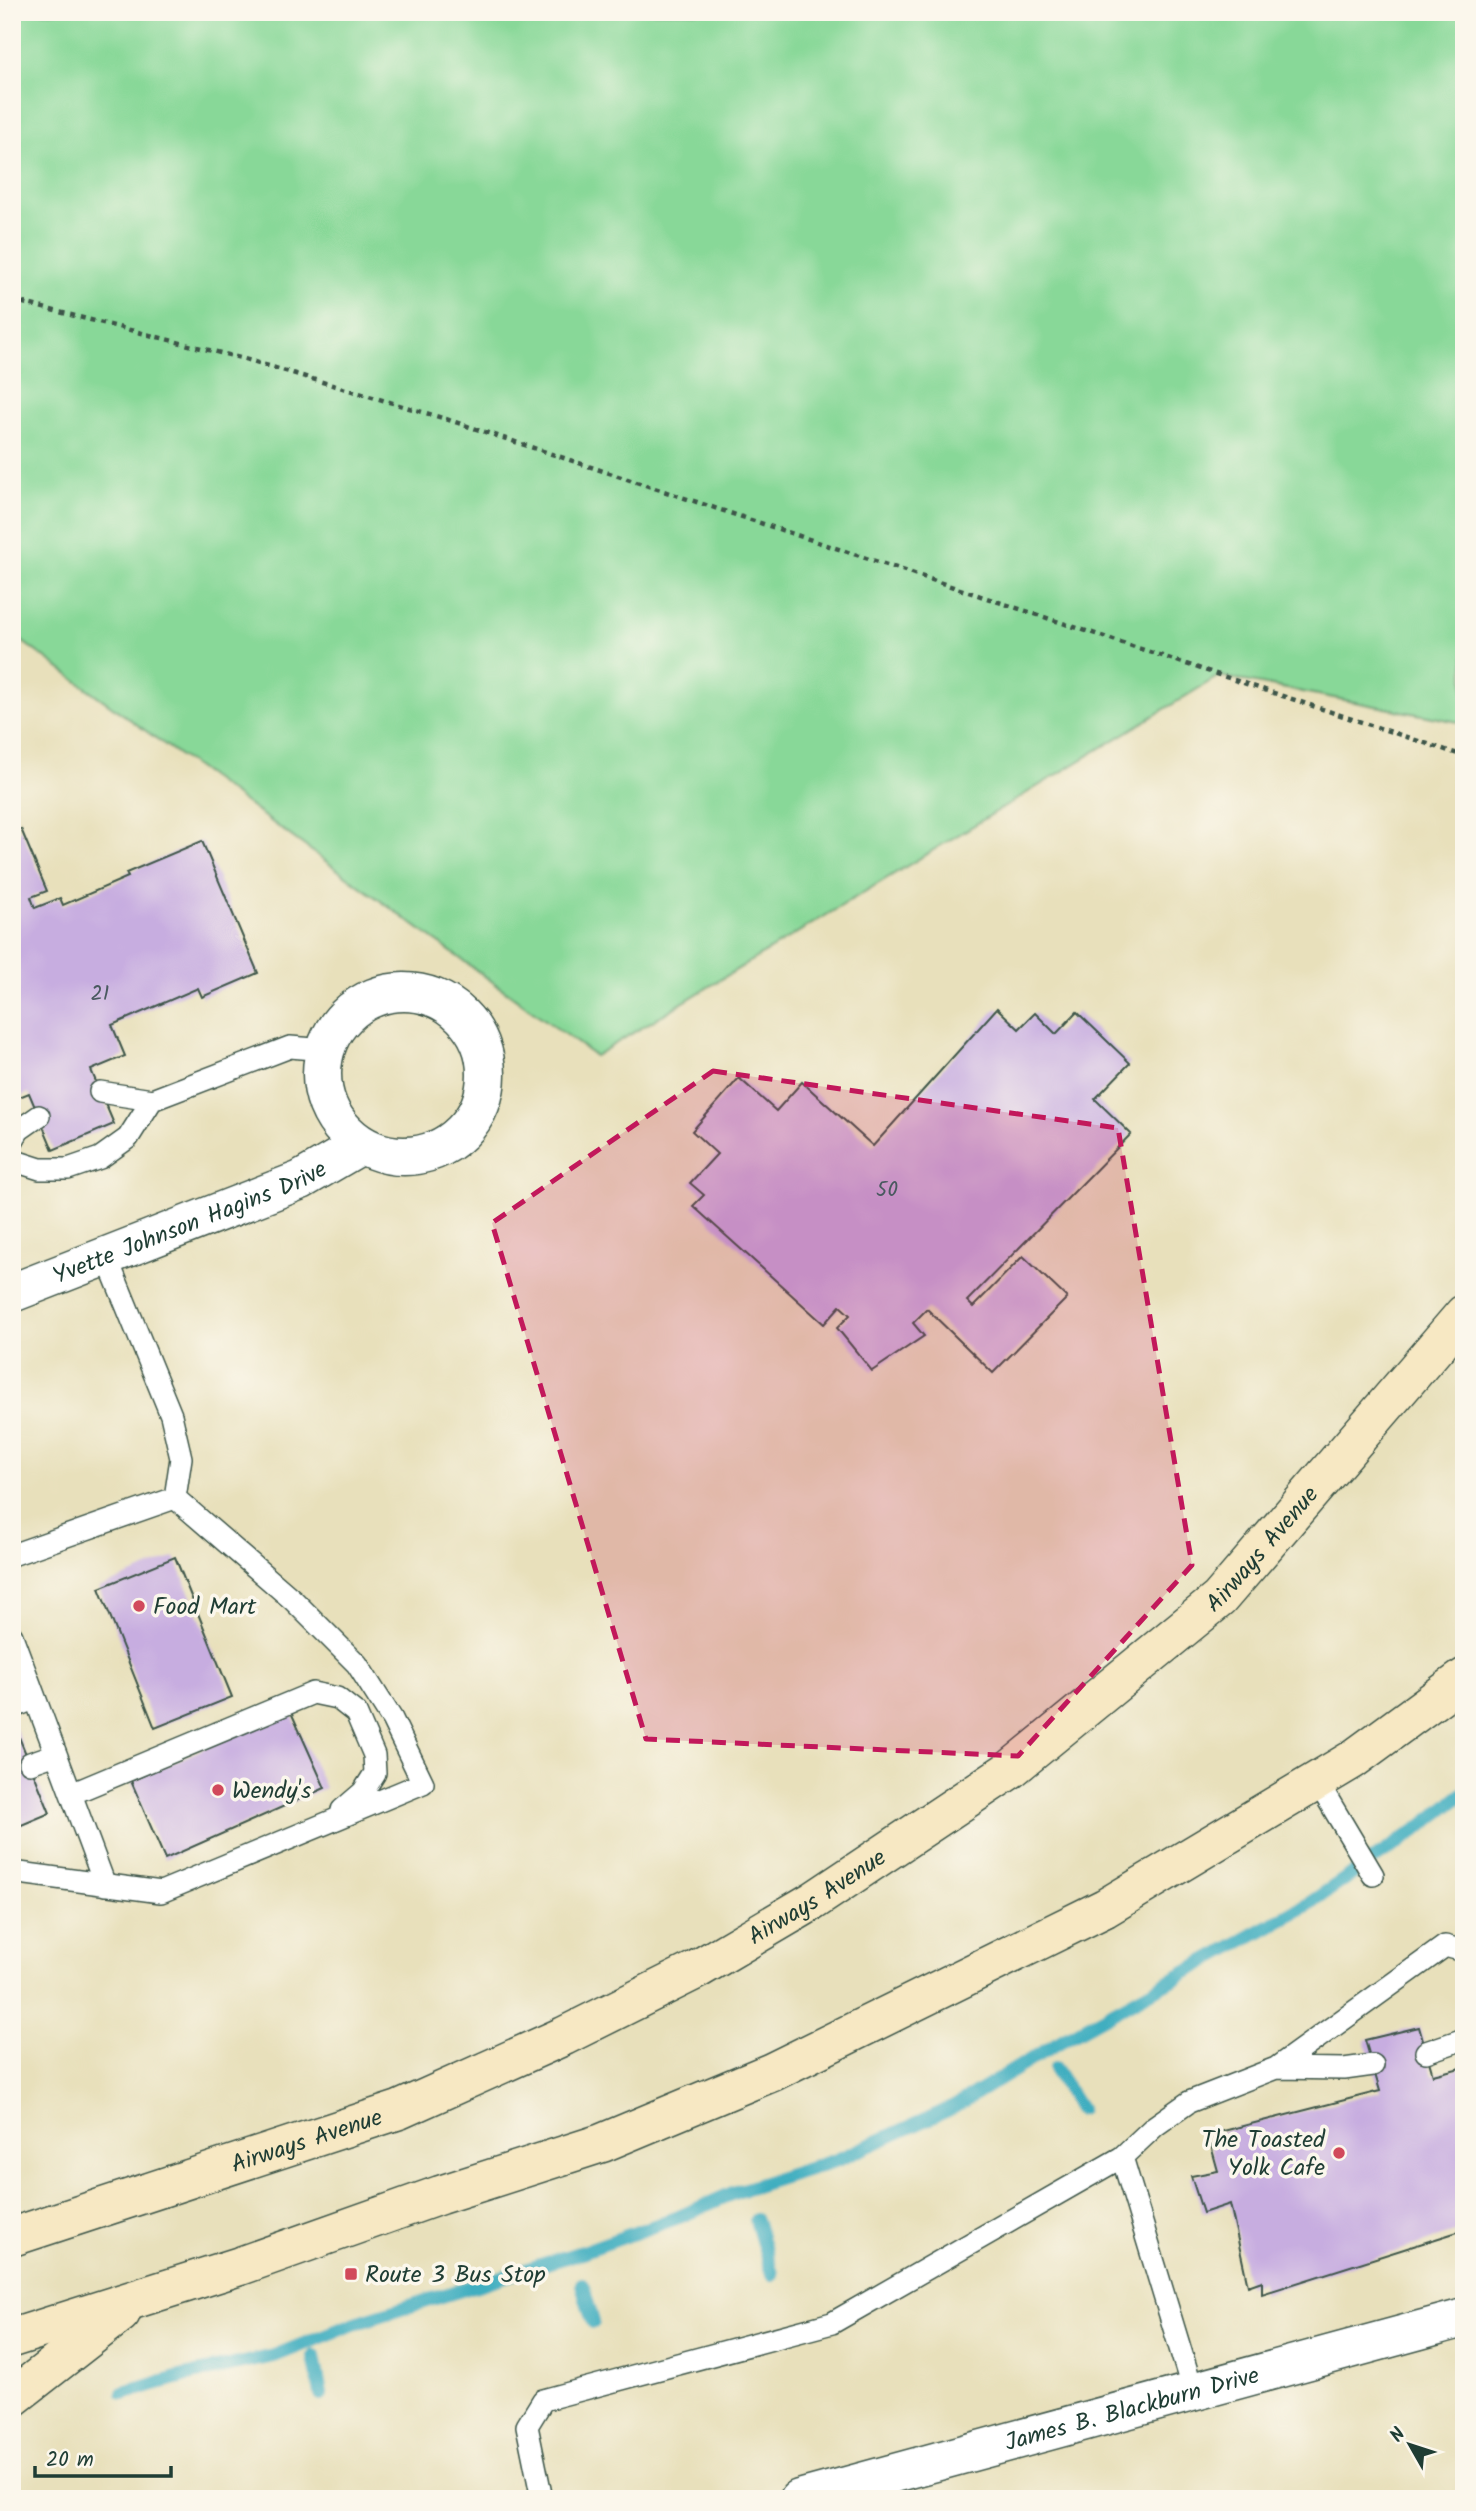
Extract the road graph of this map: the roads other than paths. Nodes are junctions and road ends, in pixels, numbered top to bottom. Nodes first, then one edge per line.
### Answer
1 (326, 1050) junction
2 (100, 1092) dead end
3 (152, 1100) junction
4 (39, 1116) dead end
5 (12, 1142) edge
6 (361, 1145) junction
7 (12, 1160) edge
8 (106, 1256) junction
9 (12, 1293) edge
10 (1464, 1314) edge
11 (175, 1498) junction
12 (12, 1555) edge
13 (12, 1638) edge
14 (1464, 1678) edge
15 (35, 1698) junction
16 (12, 1708) edge
17 (56, 1754) junction
18 (30, 1763) dead end
19 (1317, 1781) junction
20 (71, 1794) junction
21 (327, 1823) junction
22 (12, 1872) edge
23 (1373, 1875) dead end
24 (105, 1885) junction
25 (1464, 1931) edge
26 (1454, 1948) edge
27 (1464, 2039) edge
28 (1426, 2052) dead end
29 (1373, 2066) dead end
30 (1276, 2068) junction
31 (1122, 2157) junction
32 (15, 2235) edge
33 (141, 2297) junction
34 (1464, 2318) edge
35 (12, 2338) edge
36 (1193, 2391) junction
37 (12, 2398) edge
38 (542, 2499) edge
39 (799, 2499) edge

1 - 3 lane
1 - 6 street, Yvette Johnson Hagins Drive
1 - 6 street, Yvette Johnson Hagins Drive
2 - 3 lane
3 - 7 lane
4 - 5 lane
6 - 8 street, Yvette Johnson Hagins Drive
8 - 9 street, Yvette Johnson Hagins Drive
8 - 11 lane
10 - 32 main road, Airways Avenue
11 - 12 lane
11 - 21 lane
13 - 15 lane
14 - 19 main road
15 - 16 lane
15 - 17 lane
17 - 18 lane
17 - 20 lane
19 - 23 lane
19 - 33 main road
20 - 21 lane
20 - 24 lane
21 - 24 lane
22 - 24 lane
25 - 26 lane
26 - 30 lane
27 - 28 lane
29 - 30 lane
30 - 31 lane
31 - 36 lane
31 - 38 lane
33 - 35 main road
33 - 37 main road
34 - 36 street, James B. Blackburn Drive
36 - 39 street, James B. Blackburn Drive

